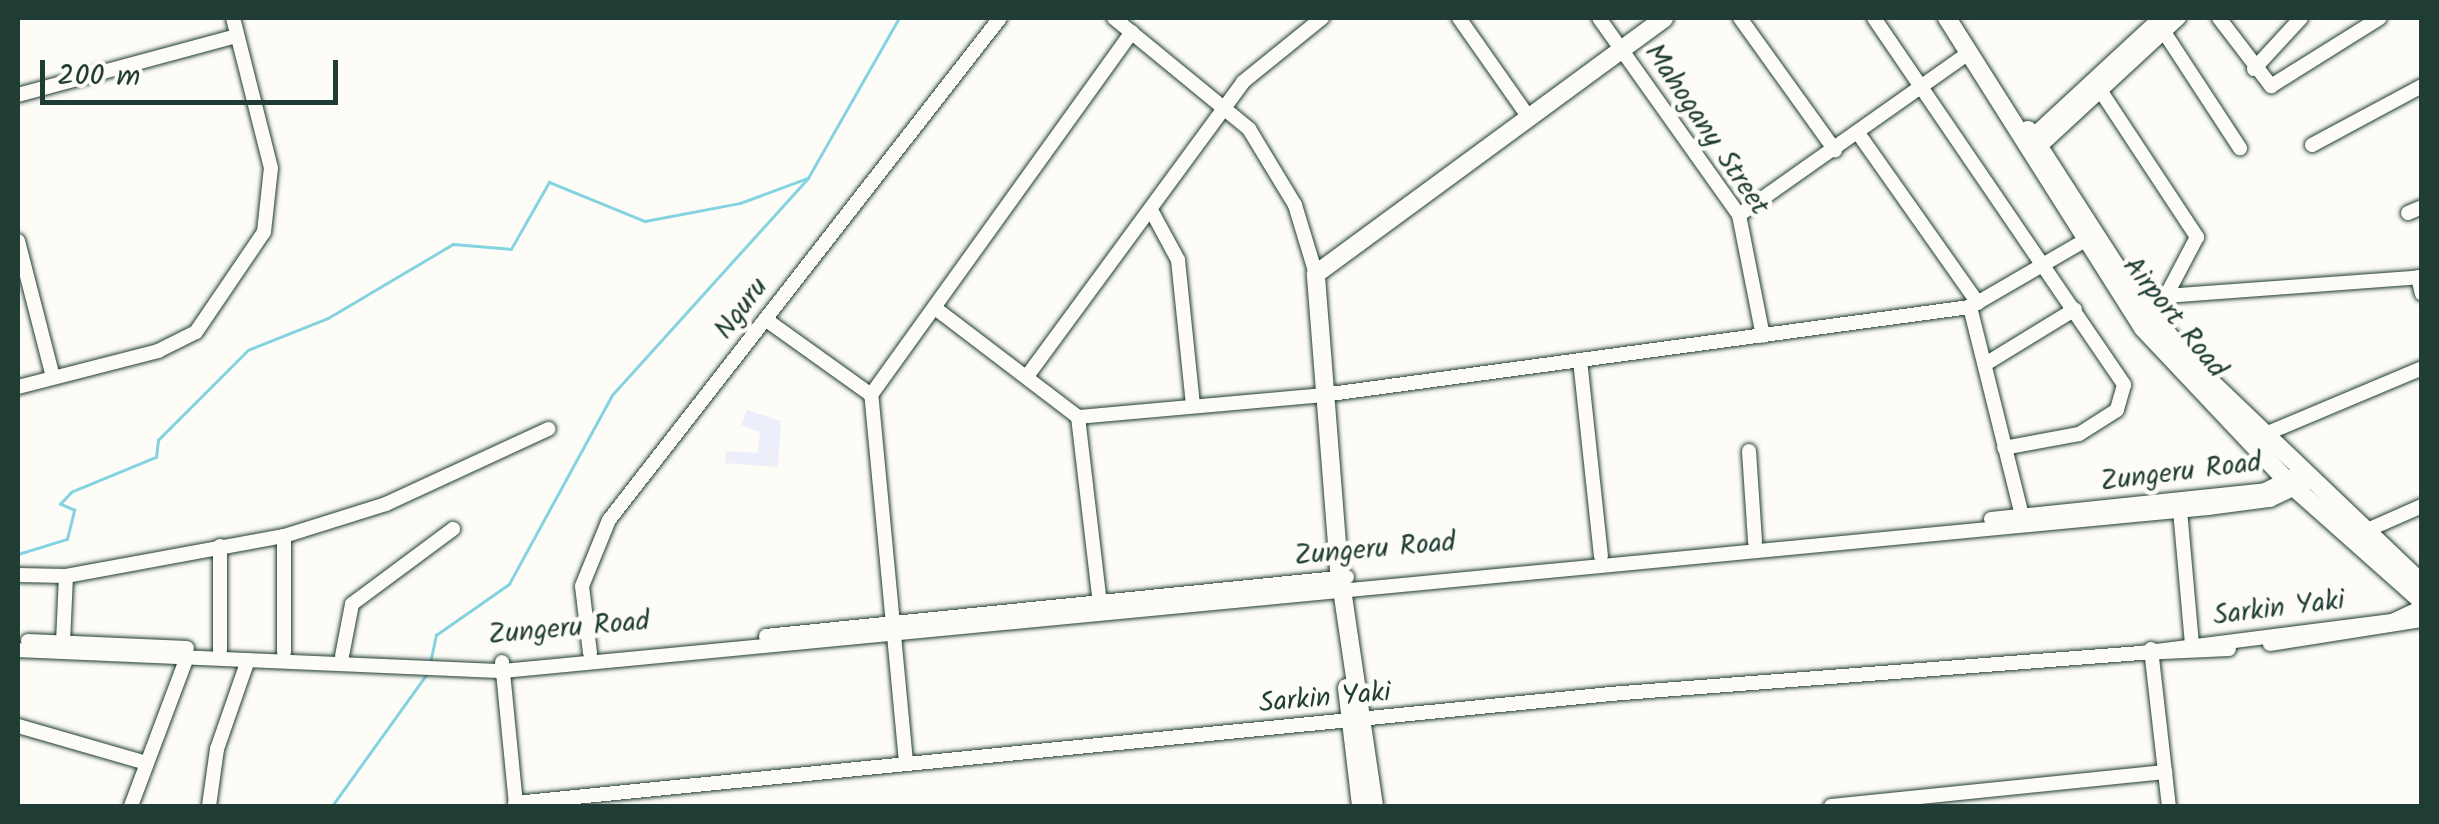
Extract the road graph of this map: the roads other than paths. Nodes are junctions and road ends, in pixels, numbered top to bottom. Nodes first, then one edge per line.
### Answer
1 (233, 18) edge
2 (1000, 18) edge
3 (1114, 18) edge
4 (1322, 18) edge
5 (1459, 18) edge
6 (1600, 18) edge
7 (1664, 18) edge
8 (1740, 18) edge
9 (1874, 18) edge
10 (1947, 18) edge
11 (1962, 18) edge
12 (2178, 18) edge
13 (2219, 18) edge
14 (2300, 18) edge
15 (2380, 18) edge
16 (2162, 25) edge
17 (1132, 32) junction
18 (237, 36) junction
19 (1621, 49) junction
20 (1969, 53) junction
21 (2254, 69) junction
22 (2422, 86) edge
23 (1923, 87) junction
24 (2102, 93) junction
25 (18, 95) edge
26 (1225, 106) junction
27 (1528, 116) junction
28 (1858, 134) junction
29 (2312, 145) dead end
30 (2031, 146) junction
31 (2240, 148) dead end
32 (1834, 150) junction
33 (1151, 210) junction
34 (1739, 215) junction
35 (18, 241) edge
36 (2082, 242) junction
37 (2043, 266) junction
38 (1316, 274) junction
39 (2420, 277) edge
40 (2422, 294) edge
41 (2138, 298) junction
42 (2165, 298) junction
43 (1974, 305) junction
44 (935, 308) junction
45 (2075, 309) junction
46 (765, 320) junction
47 (1763, 336) junction
48 (1580, 360) junction
49 (1987, 363) junction
50 (2422, 368) edge
51 (1028, 375) junction
52 (53, 377) junction
53 (18, 386) edge
54 (870, 395) junction
55 (1323, 395) junction
56 (1192, 406) junction
57 (1078, 417) junction
58 (548, 429) dead end
59 (2263, 435) junction
60 (2004, 448) junction
61 (1749, 451) dead end
62 (2299, 481) junction
63 (2422, 506) edge
64 (2180, 510) junction
65 (2022, 516) junction
66 (453, 528) dead end
67 (2365, 531) junction
68 (284, 536) junction
69 (1755, 542) junction
70 (220, 546) junction
71 (1601, 556) junction
72 (18, 575) edge
73 (66, 576) junction
74 (1339, 580) junction
75 (2422, 584) edge
76 (1100, 604) junction
77 (2422, 604) edge
78 (2422, 620) edge
79 (890, 629) junction
80 (18, 640) edge
81 (62, 642) junction
82 (2192, 644) junction
83 (18, 650) edge
84 (220, 650) junction
85 (284, 652) junction
86 (2153, 653) junction
87 (590, 654) junction
88 (342, 656) junction
89 (187, 657) junction
90 (248, 660) junction
91 (426, 663) junction
92 (502, 666) junction
93 (1357, 722) junction
94 (18, 726) edge
95 (906, 762) junction
96 (146, 764) junction
97 (2165, 772) junction
98 (516, 805) edge
99 (131, 806) edge
100 (209, 806) edge
101 (1361, 806) edge
102 (1374, 806) edge
103 (1831, 806) edge
104 (2169, 806) edge

1 - 18 street
2 - 46 street, Nguru
3 - 17 street
4 - 26 street
5 - 27 street
6 - 19 street, Mahogany Street
7 - 19 main road
8 - 32 street
9 - 23 street
10 - 20 main road, Airport Road
11 - 30 main road, Airport Road
12 - 16 street
13 - 21 street
14 - 21 street
15 - 21 street
16 - 24 street
16 - 30 street
16 - 31 street
17 - 26 street
17 - 44 street
18 - 25 street
18 - 52 street
19 - 27 main road
19 - 34 street, Mahogany Street
20 - 23 street
20 - 30 main road, Airport Road
22 - 29 street
23 - 28 street
23 - 37 street
24 - 30 street
24 - 42 street
26 - 33 street
26 - 38 street
27 - 38 main road
28 - 32 street
28 - 43 street
30 - 36 main road, Airport Road
30 - 41 main road, Airport Road
32 - 34 street
33 - 51 street
33 - 56 street
34 - 47 street, Mahogany Street
35 - 52 street
36 - 37 street
36 - 62 main road, Airport Road
37 - 43 street
37 - 45 street
38 - 55 main road
39 - 40 street
39 - 42 street
41 - 42 street
41 - 59 main road, Airport Road
43 - 47 street
43 - 49 street
44 - 51 street
44 - 54 street
45 - 49 street
45 - 60 street
46 - 54 street
46 - 87 street, Nguru
47 - 48 street
48 - 55 street
48 - 71 street
49 - 60 street
50 - 59 street
51 - 57 street
52 - 53 street
54 - 79 street
55 - 56 street
55 - 74 main road
56 - 57 street
57 - 76 street
58 - 68 street
59 - 62 main road, Airport Road
60 - 65 street
61 - 69 street
62 - 64 street
62 - 65 street, Zungeru Road
62 - 67 main road, Airport Road
62 - 77 main road, Airport Road
63 - 67 street
64 - 74 street
64 - 82 street
65 - 69 street, Zungeru Road
66 - 88 street
67 - 75 main road, Airport Road
68 - 70 street
68 - 85 street
69 - 71 street, Zungeru Road
70 - 73 street
70 - 84 street
71 - 74 street, Zungeru Road
72 - 73 street
73 - 81 street
74 - 76 street, Zungeru Road
74 - 79 street
74 - 93 main road
76 - 79 street, Zungeru Road
77 - 82 street, Sarkin Yaki
78 - 86 street
79 - 87 street, Zungeru Road
79 - 92 street
79 - 95 street
80 - 81 street
81 - 84 street
82 - 86 street, Sarkin Yaki
83 - 89 street
84 - 85 street
85 - 88 street
86 - 93 street, Sarkin Yaki
86 - 97 street
87 - 92 street, Zungeru Road
88 - 91 street
89 - 90 street
89 - 96 street
90 - 91 street
90 - 100 street
91 - 92 street, Zungeru Road
92 - 98 street
93 - 95 street, Sarkin Yaki
93 - 101 main road
93 - 102 main road
94 - 96 street
95 - 98 street, Sarkin Yaki
96 - 99 street
97 - 103 street
97 - 104 street

